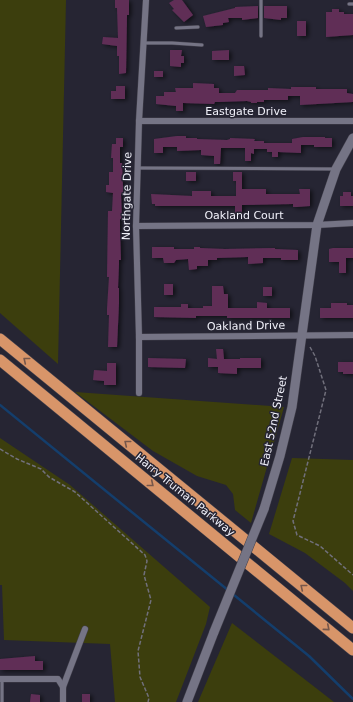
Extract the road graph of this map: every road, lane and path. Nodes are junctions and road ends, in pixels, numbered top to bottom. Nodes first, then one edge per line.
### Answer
1 (146, 0) edge
2 (261, 0) edge
3 (198, 27) dead end
4 (176, 28) dead end
5 (261, 36) dead end
6 (144, 43) junction
7 (202, 45) dead end
8 (139, 121) junction
9 (353, 121) edge
10 (353, 138) edge
11 (138, 168) junction
12 (336, 168) junction
13 (353, 223) edge
14 (318, 225) junction
15 (136, 226) junction
16 (302, 335) junction
17 (353, 335) edge
18 (139, 337) junction
19 (0, 339) edge
20 (310, 347) dead end
21 (0, 360) edge
22 (0, 365) edge
23 (139, 393) dead end
24 (99, 442) junction
25 (0, 449) edge
26 (353, 576) edge
27 (333, 612) junction
28 (353, 625) edge
29 (353, 628) edge
30 (85, 629) dead end
31 (353, 650) edge
32 (1, 679) edge
33 (63, 687) junction
34 (2, 702) edge
35 (63, 702) edge
36 (148, 702) edge
37 (187, 702) edge

1 - 6 street, Northgate Drive
2 - 5 lane
3 - 4 lane
6 - 7 lane
6 - 8 street, Northgate Drive
8 - 9 street, Eastgate Drive
8 - 11 street, Northgate Drive
10 - 12 main road, East 52nd Street
11 - 12 lane
11 - 15 street, Northgate Drive
12 - 14 main road, East 52nd Street
13 - 14 street, Oakland Court
14 - 15 street, Oakland Court
14 - 16 main road, East 52nd Street
15 - 18 street, Northgate Drive
16 - 17 street, Oakland Drive
16 - 18 street, Oakland Drive
16 - 37 main road, East 52nd Street, bridge
18 - 23 street, Northgate Drive
27 -> 19 highway, Harry Truman Parkway
20 - 26 path
21 - 24 highway, Harry Truman Parkway
22 - 24 highway
24 -> 31 highway, Harry Truman Parkway
25 - 36 path
27 - 28 highway
27 - 29 highway, Harry Truman Parkway
30 - 33 street
32 - 33 street
32 - 34 lane
33 - 35 street

